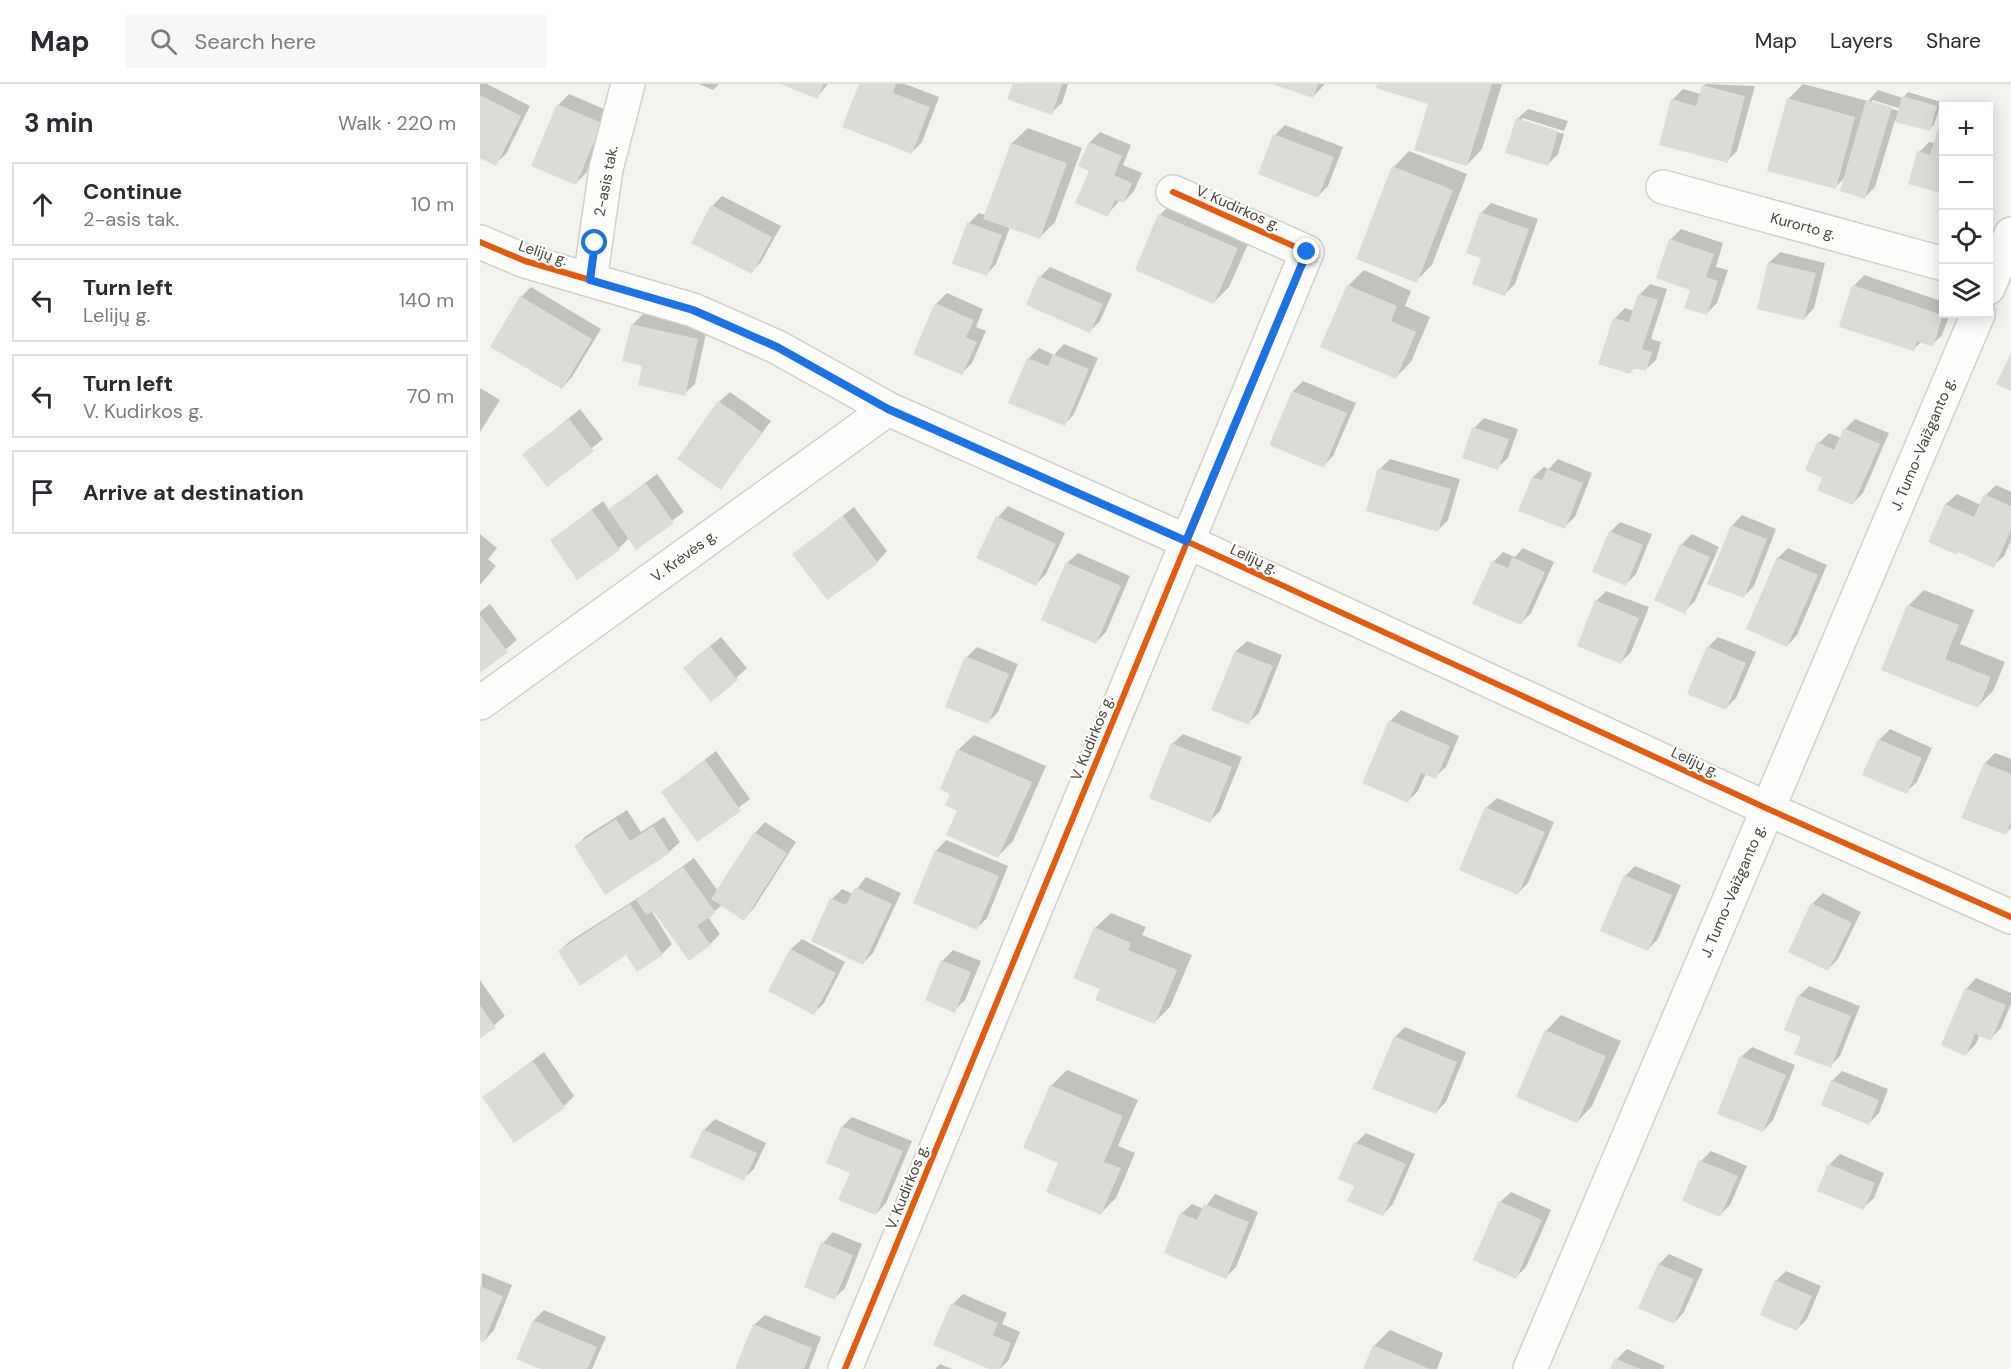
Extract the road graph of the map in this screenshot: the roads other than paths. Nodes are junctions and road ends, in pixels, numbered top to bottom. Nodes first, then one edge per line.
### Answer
1 (628, 84) edge
2 (1663, 187) dead end
3 (1173, 192) dead end
4 (2011, 234) edge
5 (480, 242) edge
6 (1939, 263) edge
7 (590, 280) junction
8 (1995, 282) edge
9 (1976, 318) edge
10 (888, 409) junction
11 (1186, 541) junction
12 (480, 704) edge
13 (1768, 809) junction
14 (2011, 917) edge
15 (845, 1369) edge
16 (1530, 1369) edge

1 - 7 street, 2-asis tak.
2 - 6 street, Kurorto g.
3 - 11 street, V. Kudirkos g.
4 - 8 street
5 - 7 street, Lelijų g.
7 - 10 street, Lelijų g.
9 - 13 street, J. Tumo-Vaižganto g.
10 - 11 street, Lelijų g.
10 - 12 street, V. Krėvės g.
11 - 13 street, Lelijų g.
11 - 15 street, V. Kudirkos g.
13 - 14 street, Lelijų g.
13 - 16 street, J. Tumo-Vaižganto g.

